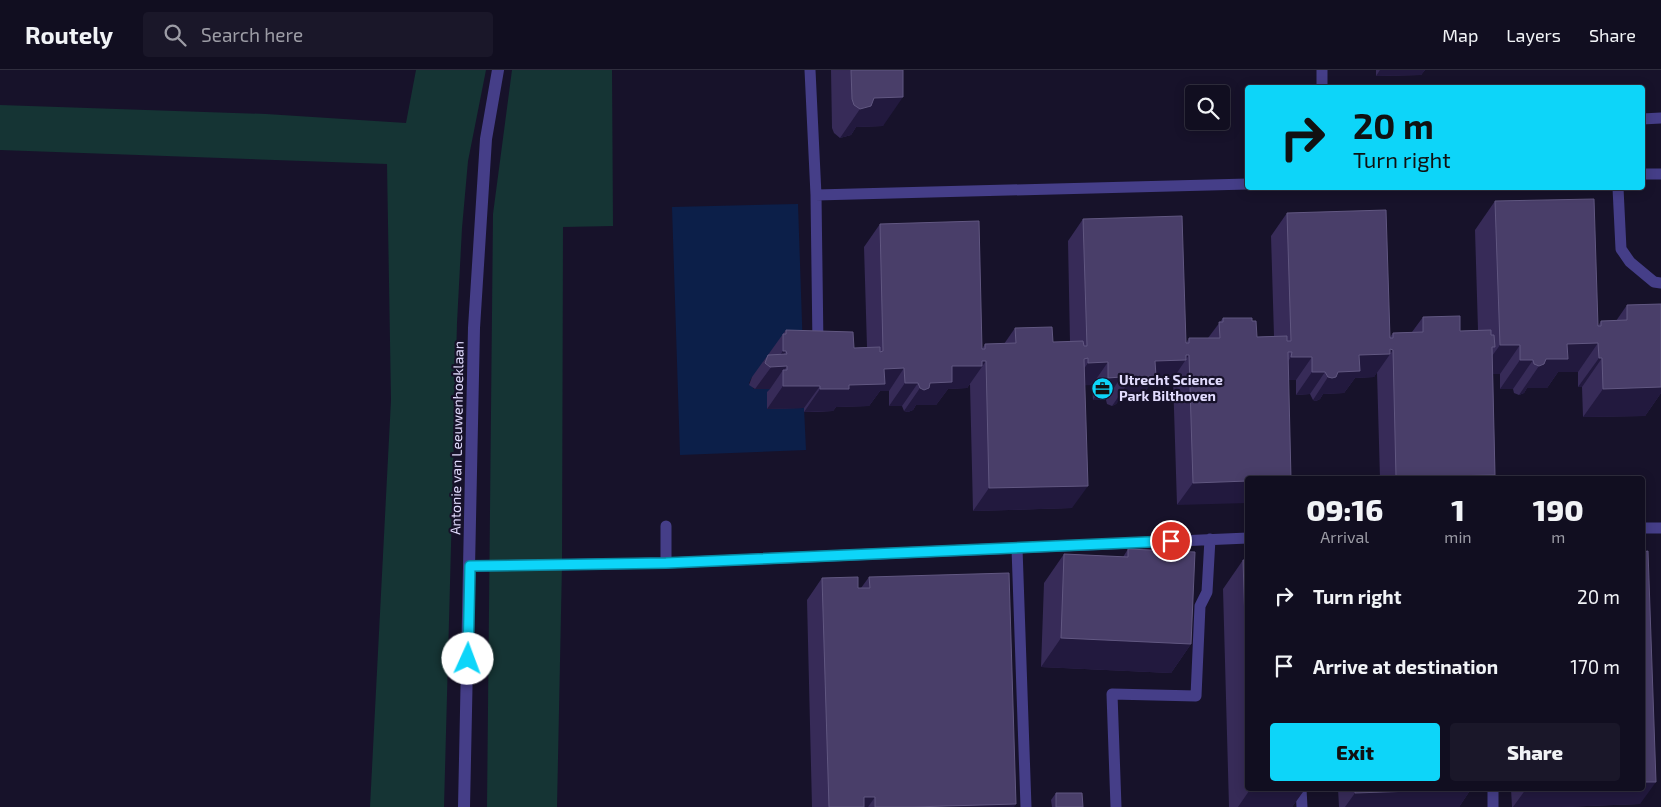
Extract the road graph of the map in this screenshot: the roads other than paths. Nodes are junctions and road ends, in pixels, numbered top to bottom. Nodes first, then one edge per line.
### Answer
1 (498, 70) edge
2 (810, 70) edge
3 (1322, 70) edge
4 (1322, 85) edge
5 (1661, 118) edge
6 (1645, 119) edge
7 (1645, 174) edge
8 (1661, 174) edge
9 (1245, 184) edge
10 (1618, 190) edge
11 (816, 195) junction
12 (1661, 283) edge
13 (818, 348) edge
14 (666, 526) dead end
15 (1645, 528) edge
16 (1661, 528) edge
17 (1245, 538) edge
18 (1210, 539) junction
19 (1017, 548) junction
20 (666, 563) junction
21 (470, 566) junction
22 (1301, 791) edge
23 (1493, 791) edge
24 (464, 807) edge
25 (1026, 807) edge
26 (1116, 807) edge
27 (1302, 807) edge
28 (1494, 807) edge

1 - 21 street, Antonie van Leeuwenhoeklaan
2 - 11 lane
3 - 4 lane
5 - 6 lane
7 - 8 lane
9 - 11 lane
10 - 12 lane
11 - 13 lane
14 - 20 lane
15 - 16 lane
17 - 18 lane
18 - 19 lane
18 - 26 lane
19 - 20 lane
19 - 25 lane
20 - 21 lane
21 - 24 street, Antonie van Leeuwenhoeklaan
22 - 27 lane
23 - 28 lane

